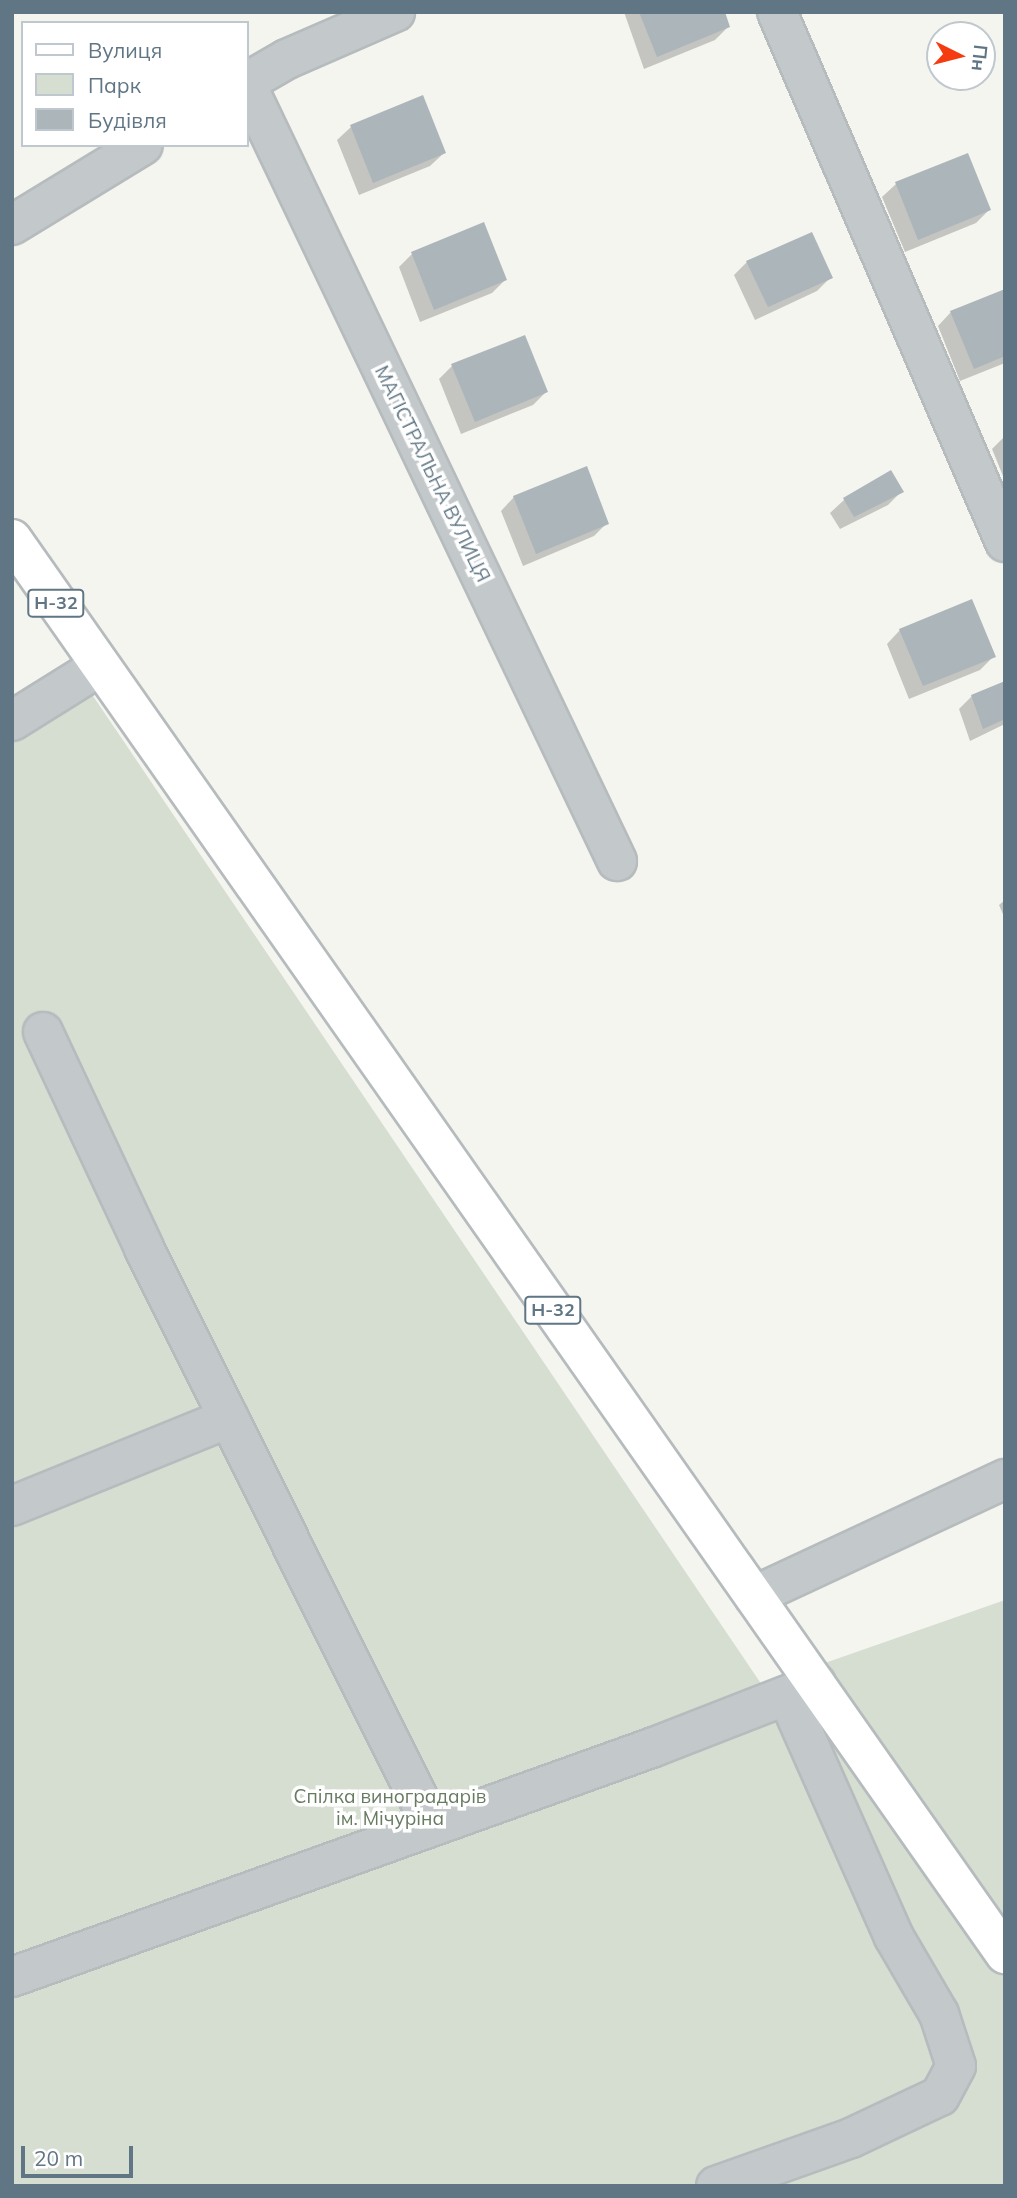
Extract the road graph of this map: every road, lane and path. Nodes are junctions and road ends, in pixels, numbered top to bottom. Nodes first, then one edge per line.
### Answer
1 (395, 12) edge
2 (777, 12) edge
3 (248, 83) edge
4 (248, 86) edge
5 (140, 147) edge
6 (12, 225) edge
7 (12, 539) edge
8 (1005, 542) edge
9 (100, 666) junction
10 (12, 721) edge
11 (617, 861) dead end
12 (43, 1032) dead end
13 (229, 1418) junction
14 (1005, 1479) edge
15 (12, 1506) edge
16 (754, 1596) junction
17 (801, 1690) junction
18 (432, 1826) junction
19 (1005, 1954) edge
20 (12, 1976) edge
21 (716, 2186) edge

1 - 3 street
2 - 8 street
4 - 11 street, МАГІСТРАЛЬНА ВУЛИЦЯ
5 - 6 street
7 - 9 main road, Н-32
9 - 10 street
9 - 16 main road, Н-32
12 - 13 street
13 - 15 street
13 - 18 street
14 - 16 street
16 - 17 main road, Н-32
17 - 18 street
17 - 19 main road, Н-32
17 - 21 street
18 - 20 street

